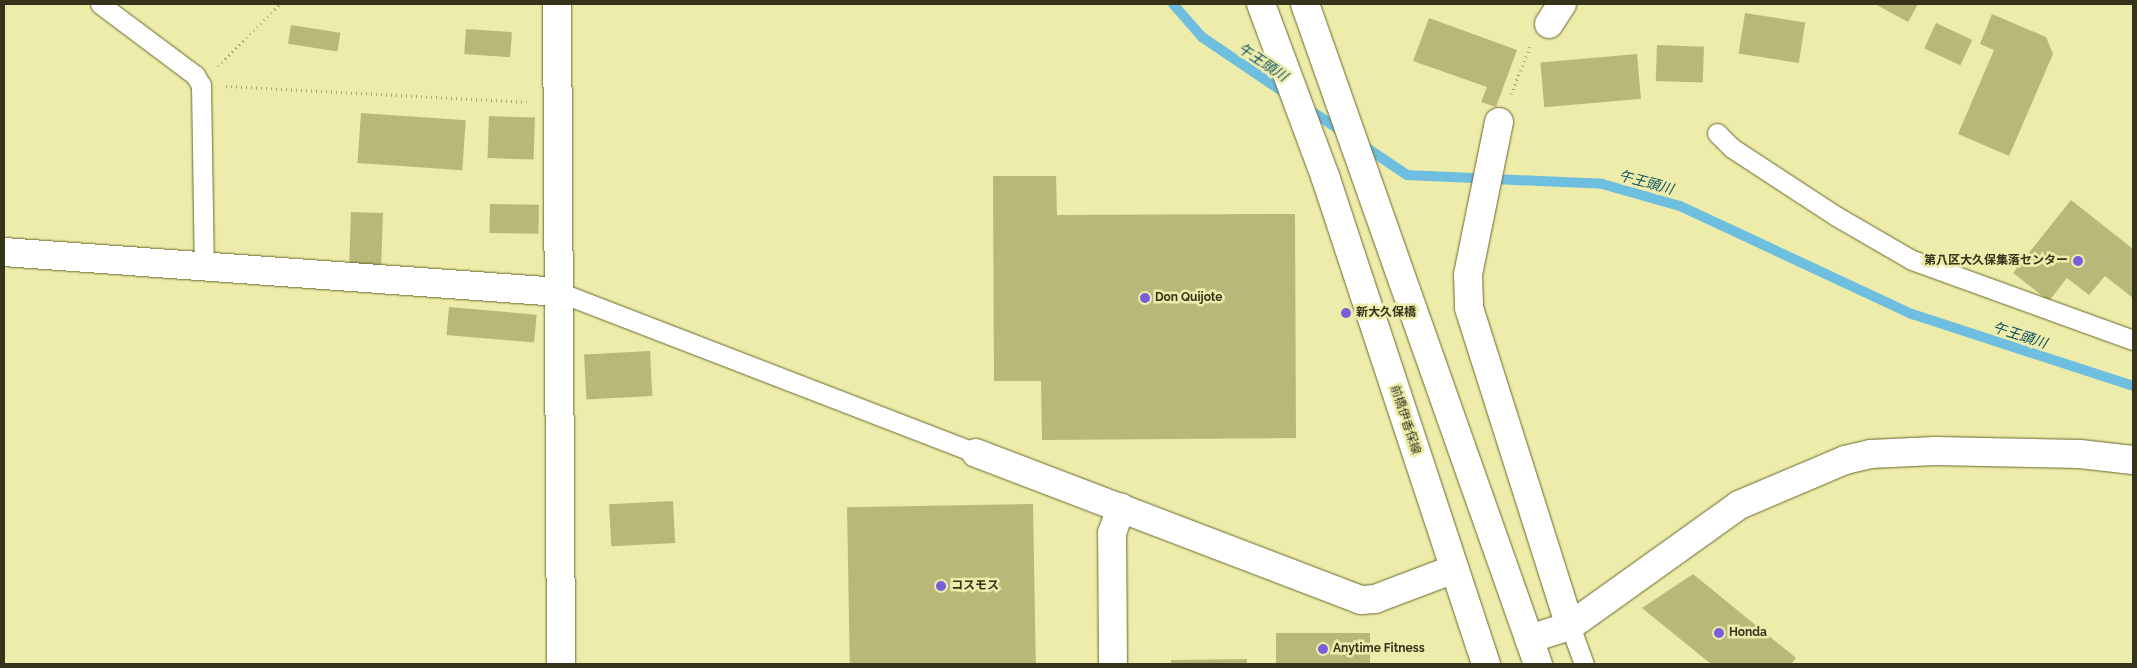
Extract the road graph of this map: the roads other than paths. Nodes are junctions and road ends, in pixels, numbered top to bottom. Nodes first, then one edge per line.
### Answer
1 (100, 4) edge
2 (557, 4) edge
3 (1305, 4) edge
4 (1266, 16) edge
5 (1499, 122) road end
6 (1717, 133) dead end
7 (4, 252) edge
8 (204, 267) junction
9 (559, 292) junction
10 (2133, 340) edge
11 (976, 453) joint
12 (2133, 460) edge
13 (1121, 508) junction
14 (1454, 569) junction
15 (1570, 626) junction
16 (1529, 639) junction
17 (561, 664) edge
18 (1112, 664) edge
19 (1486, 664) edge
20 (1538, 664) edge
21 (1584, 664) edge

1 - 8 lane
2 - 9 street
3 - 16 street
4 - 14 street, 前橋伊香保線
5 - 15 street
6 - 10 lane
7 - 8 street
8 - 9 street
9 - 11 lane
9 - 17 street
11 - 13 street
12 - 15 street
13 - 14 street
13 - 18 street
14 - 19 street, 前橋伊香保線
15 - 16 street
15 - 21 lane
16 - 20 street

